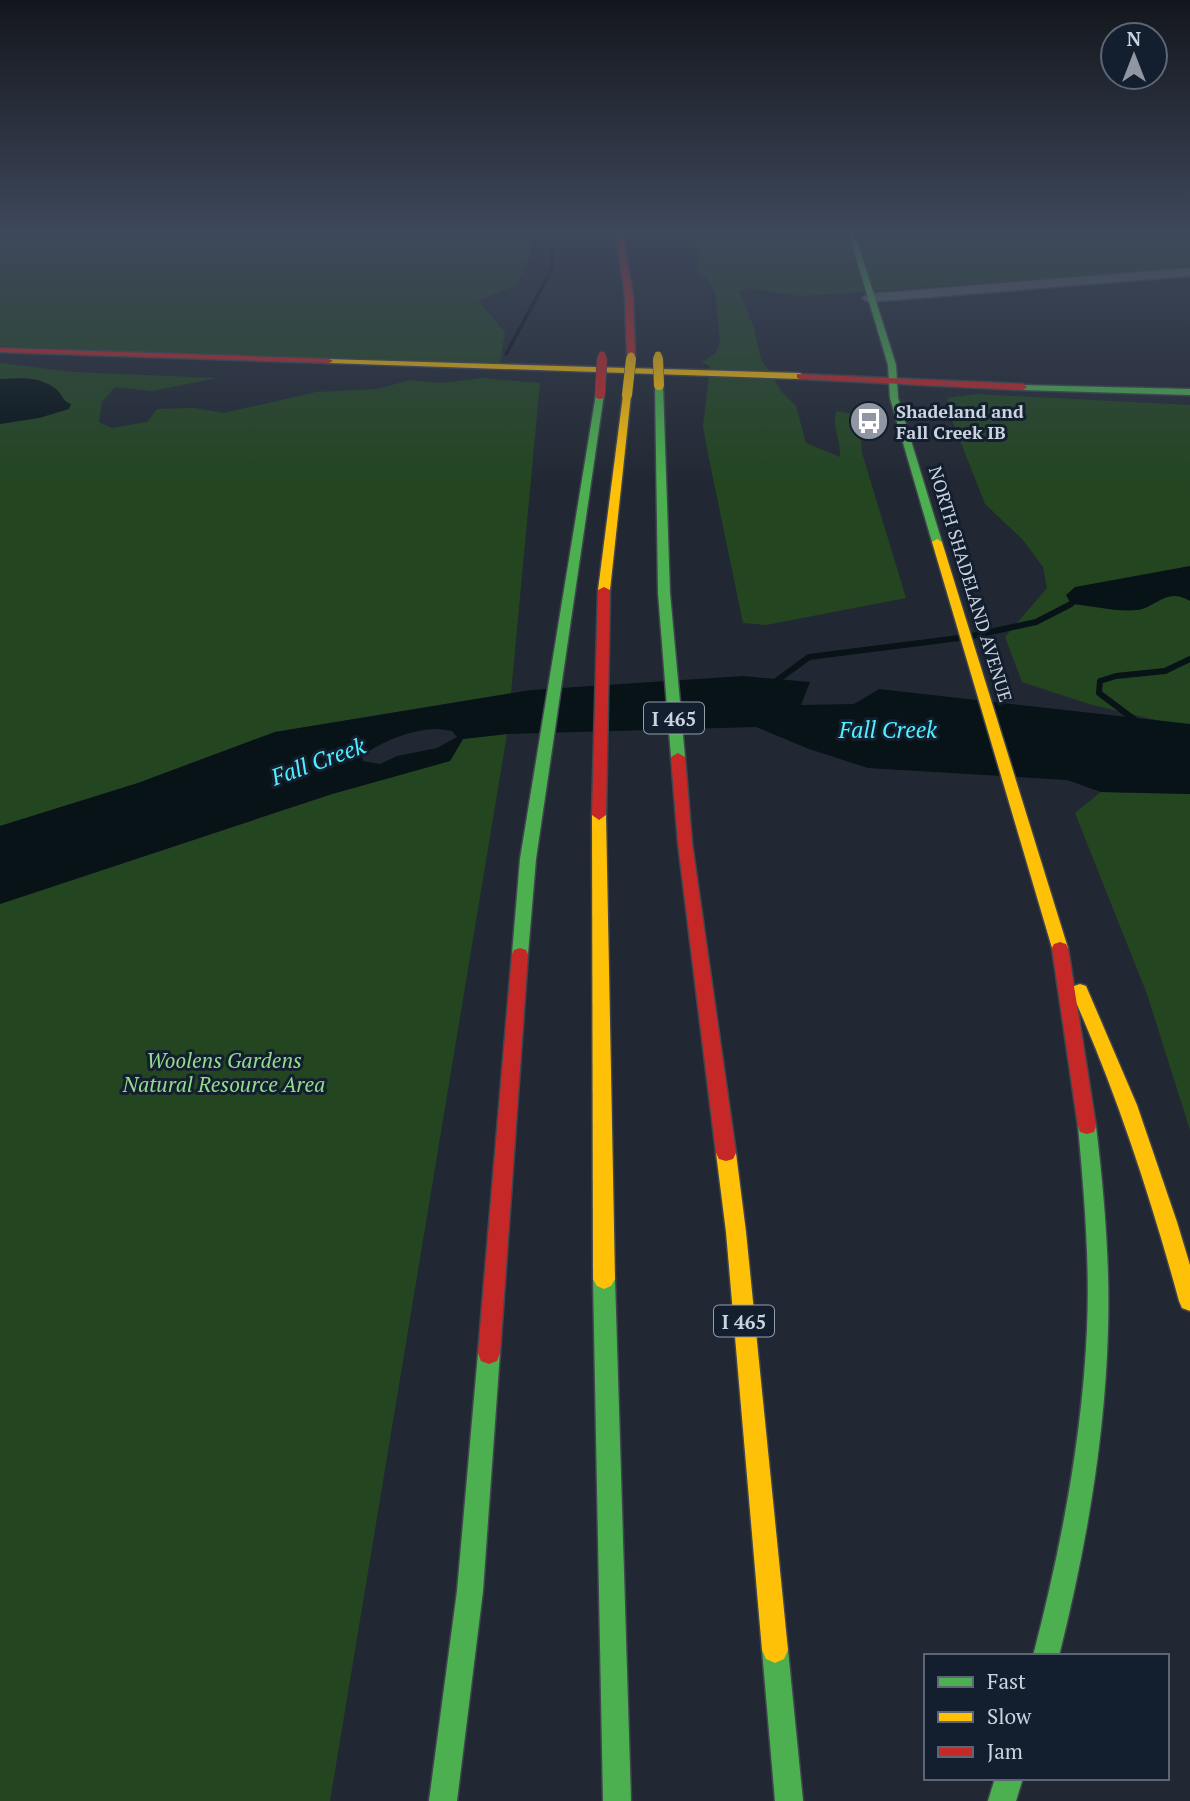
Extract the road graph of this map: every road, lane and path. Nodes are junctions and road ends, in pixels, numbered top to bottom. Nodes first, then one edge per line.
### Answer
1 (630, 315) edge
2 (875, 315) edge
3 (657, 348) dead end
4 (603, 349) dead end
5 (0, 350) edge
6 (892, 381) junction
7 (1190, 392) edge
8 (577, 536) junction
9 (584, 605) dead end
10 (583, 753) dead end
11 (599, 787) junction
12 (1060, 948) junction
13 (1190, 1301) edge
14 (1047, 1654) edge
15 (1008, 1780) edge
16 (443, 1801) edge
17 (617, 1801) edge
18 (789, 1801) edge
19 (1002, 1801) edge

1 - 11 main road, bridge
2 - 6 main road, NORTH SHADELAND AVENUE
3 - 18 main road, I 465, bridge
4 - 8 main road, bridge
5 - 6 main road
6 - 7 main road
6 - 12 main road, NORTH SHADELAND AVENUE
8 - 9 main road
8 - 16 main road
10 - 11 main road
11 - 17 main road
12 - 13 main road
12 - 14 main road
15 - 19 main road

